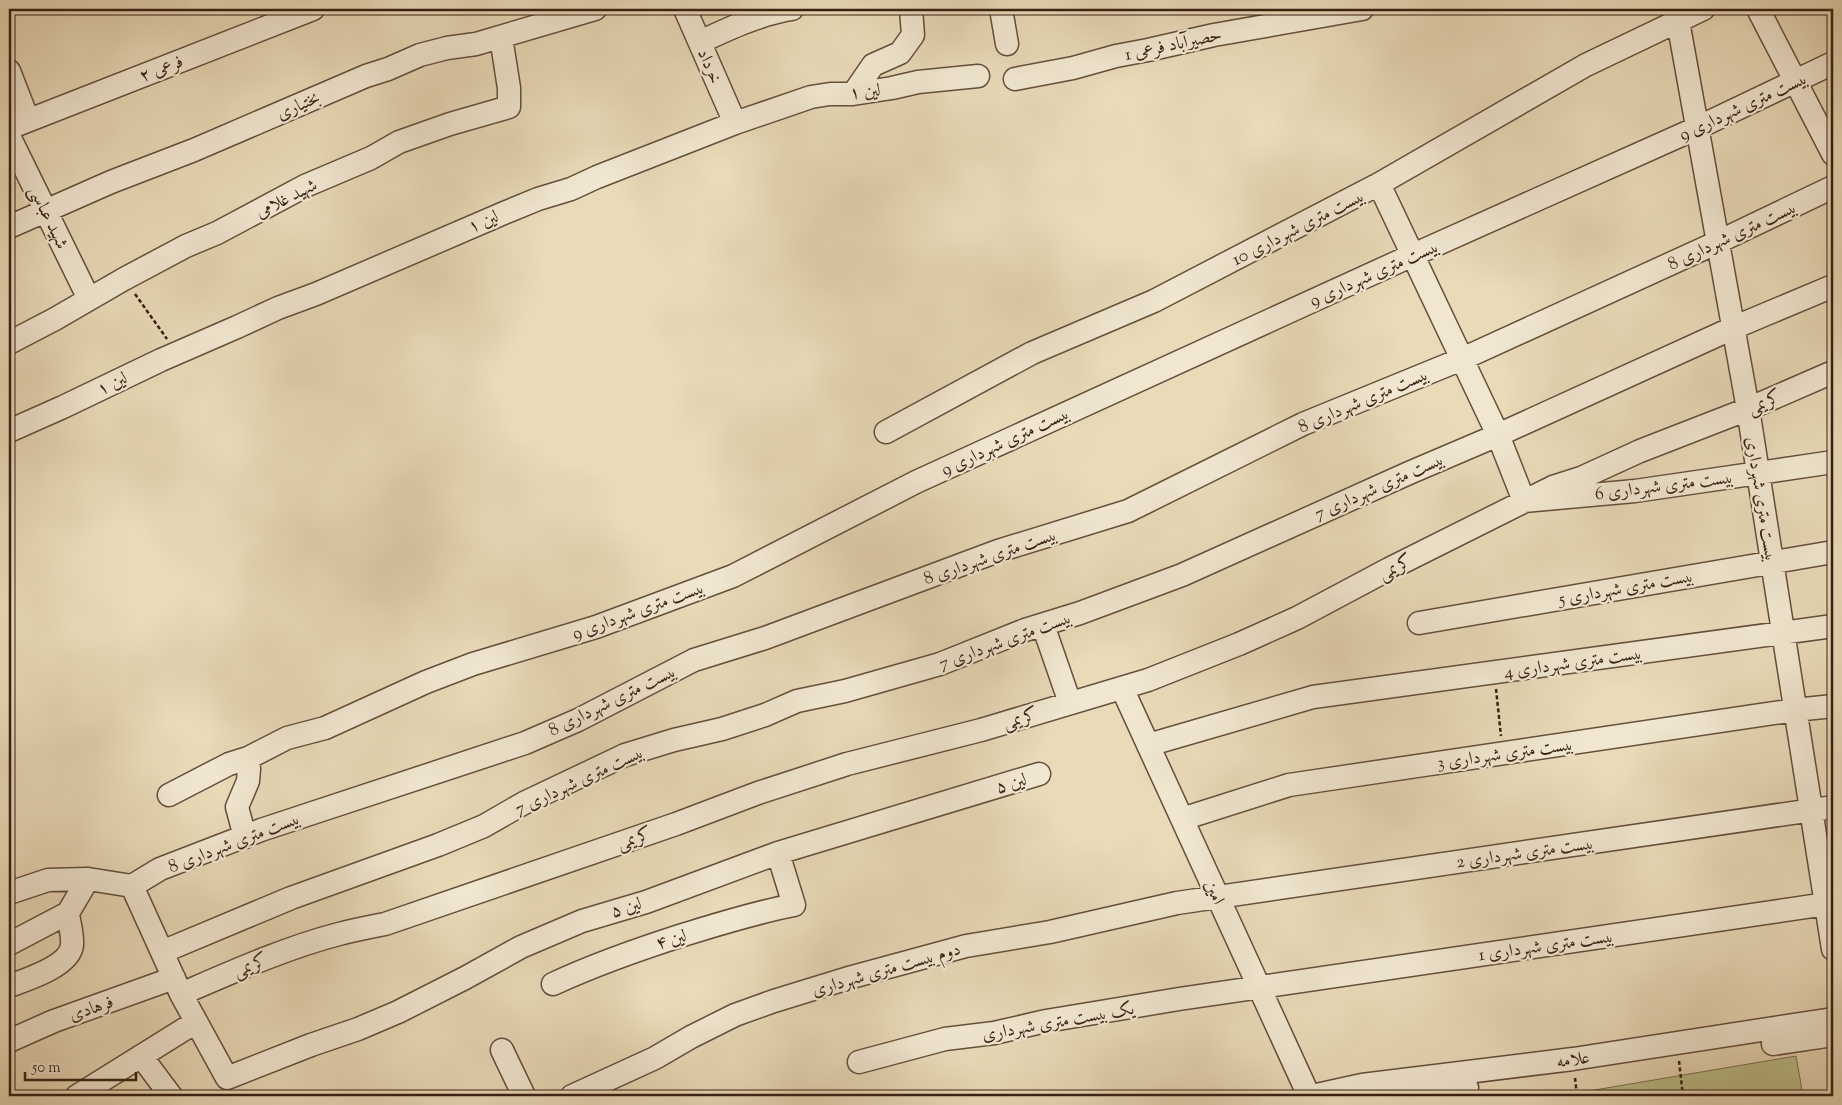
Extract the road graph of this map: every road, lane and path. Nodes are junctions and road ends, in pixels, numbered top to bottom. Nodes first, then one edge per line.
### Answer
1 (313, 9) edge
2 (595, 9) edge
3 (685, 9) edge
4 (792, 9) edge
5 (911, 9) edge
6 (1002, 9) edge
7 (1362, 9) edge
8 (1703, 9) edge
9 (1758, 9) edge
10 (1274, 16) edge
11 (1678, 21) junction
12 (501, 37) junction
13 (700, 42) junction
14 (1007, 44) dead end
15 (1833, 63) edge
16 (9, 71) edge
17 (978, 76) dead end
18 (1015, 79) dead end
19 (1796, 81) junction
20 (853, 94) junction
21 (735, 123) junction
22 (19, 124) edge
23 (1697, 128) junction
24 (9, 136) edge
25 (1833, 154) edge
26 (1379, 184) junction
27 (1833, 187) edge
28 (46, 212) junction
29 (9, 227) edge
30 (1718, 242) junction
31 (1412, 255) junction
32 (124, 279) junction
33 (1833, 286) edge
34 (89, 299) junction
35 (1733, 328) junction
36 (9, 343) edge
37 (177, 353) junction
38 (1462, 359) junction
39 (1833, 372) edge
40 (1748, 410) junction
41 (9, 431) edge
42 (886, 432) dead end
43 (1498, 436) junction
44 (1833, 462) edge
45 (1758, 474) junction
46 (1524, 501) junction
47 (1833, 552) edge
48 (1772, 562) junction
49 (1419, 623) dead end
50 (1043, 625) junction
51 (1833, 626) edge
52 (1783, 634) junction
53 (1494, 672) junction
54 (1122, 688) junction
55 (1070, 703) junction
56 (1833, 706) edge
57 (1795, 710) junction
58 (1148, 744) junction
59 (1504, 753) junction
60 (248, 758) junction
61 (1039, 774) dead end
62 (169, 794) dead end
63 (1833, 807) edge
64 (1810, 810) junction
65 (1182, 820) junction
66 (244, 836) junction
67 (778, 853) junction
68 (88, 879) junction
69 (132, 886) junction
70 (9, 893) edge
71 (1218, 898) junction
72 (1829, 903) edge
73 (68, 914) junction
74 (9, 944) edge
75 (1833, 949) edge
76 (162, 952) junction
77 (553, 984) dead end
78 (9, 986) edge
79 (178, 986) junction
80 (1258, 988) junction
81 (1833, 1019) edge
82 (196, 1022) junction
83 (1833, 1036) edge
84 (9, 1041) edge
85 (502, 1050) dead end
86 (141, 1056) junction
87 (1678, 1058) junction
88 (859, 1062) dead end
89 (82, 1095) edge
90 (171, 1096) edge
91 (524, 1096) edge
92 (572, 1096) edge
93 (1311, 1096) edge
94 (1408, 1096) edge
95 (1683, 1096) edge

1 - 22 street, ۲ فرعی
2 - 12 street, بختیاری
3 - 13 street, خرداد
4 - 13 street
5 - 20 street
6 - 14 street
7 - 10 street, حصیرآباد فرعی 1
8 - 11 street, بیست متری شهرداری 10
9 - 19 street
10 - 18 street, حصیرآباد فرعی 1
11 - 23 street, بیست متری شهرداری
11 - 26 street, بیست متری شهرداری 10
12 - 28 street, بختیاری
12 - 32 street, شهید غلامی
13 - 21 street, خرداد
15 - 19 street, بیست متری شهرداری 9
16 - 22 street
17 - 20 street, لین ۱
19 - 23 street, بیست متری شهرداری 9
19 - 25 street
20 - 21 street, لین ۱
21 - 37 street, لین ۱
23 - 30 street, بیست متری شهرداری
23 - 31 street, بیست متری شهرداری 9
24 - 28 street, شهید عباسی
26 - 31 street
26 - 42 street, بیست متری شهرداری 10
27 - 30 street, بیست متری شهرداری 8
28 - 29 street, بختیاری
28 - 34 street, شهید عباسی
30 - 35 street, بیست متری شهرداری
30 - 38 street, بیست متری شهرداری 8
31 - 38 street
31 - 60 street, بیست متری شهرداری 9
32 - 34 street, شهید غلامی
32 - 37 path
33 - 35 street, بیست متری شهرداری 7
34 - 36 street, شهید غلامی
35 - 40 street, بیست متری شهرداری
35 - 43 street, بیست متری شهرداری 7
37 - 41 street, لین ۱
38 - 43 street
38 - 66 street, بیست متری شهرداری 8
39 - 40 street, کریمی
40 - 45 street, بیست متری شهرداری
40 - 46 street, کریمی
43 - 46 street
43 - 50 street, بیست متری شهرداری 7
44 - 45 street, بیست متری شهرداری 6
45 - 46 street, بیست متری شهرداری 6
45 - 48 street, بیست متری شهرداری
46 - 54 street, کریمی
47 - 48 street, بیست متری شهرداری 5
48 - 49 street, بیست متری شهرداری 5
48 - 52 street, بیست متری شهرداری
50 - 55 street
50 - 76 street, بیست متری شهرداری 7
51 - 52 street, بیست متری شهرداری 4
52 - 53 street, بیست متری شهرداری 4
52 - 57 street, بیست متری شهرداری
53 - 58 street, بیست متری شهرداری 4
53 - 59 path
54 - 55 street, کریمی
54 - 58 street, امین
55 - 79 street, کریمی
56 - 57 street, بیست متری شهرداری 3
57 - 59 street, بیست متری شهرداری 3
57 - 64 street, بیست متری شهرداری
58 - 65 street, امین
59 - 65 street, بیست متری شهرداری 3
60 - 62 street, بیست متری شهرداری 9
60 - 66 street
61 - 67 street, لین ۵
63 - 64 street, بیست متری شهرداری 2
64 - 71 street, بیست متری شهرداری 2
64 - 72 street, بیست متری شهرداری
65 - 71 street, امین
66 - 69 street, بیست متری شهرداری 8
67 - 77 street, لین ۴
67 - 82 street, لین ۵
68 - 69 street
68 - 70 street
68 - 73 street
69 - 76 street
71 - 80 street, امین
71 - 92 street, دوم بیست متری شهرداری
72 - 75 street, بیست متری شهرداری
72 - 80 street, بیست متری شهرداری 1
73 - 74 street
73 - 78 street
76 - 79 street
79 - 82 street
79 - 84 street, فرهادی
80 - 88 street, یک بیست متری شهرداری
80 - 93 street, امین
81 - 93 street, علامه
82 - 86 street
83 - 87 street, علامه
85 - 91 street
86 - 89 street
86 - 90 street
87 - 94 street, علامه
87 - 95 path

